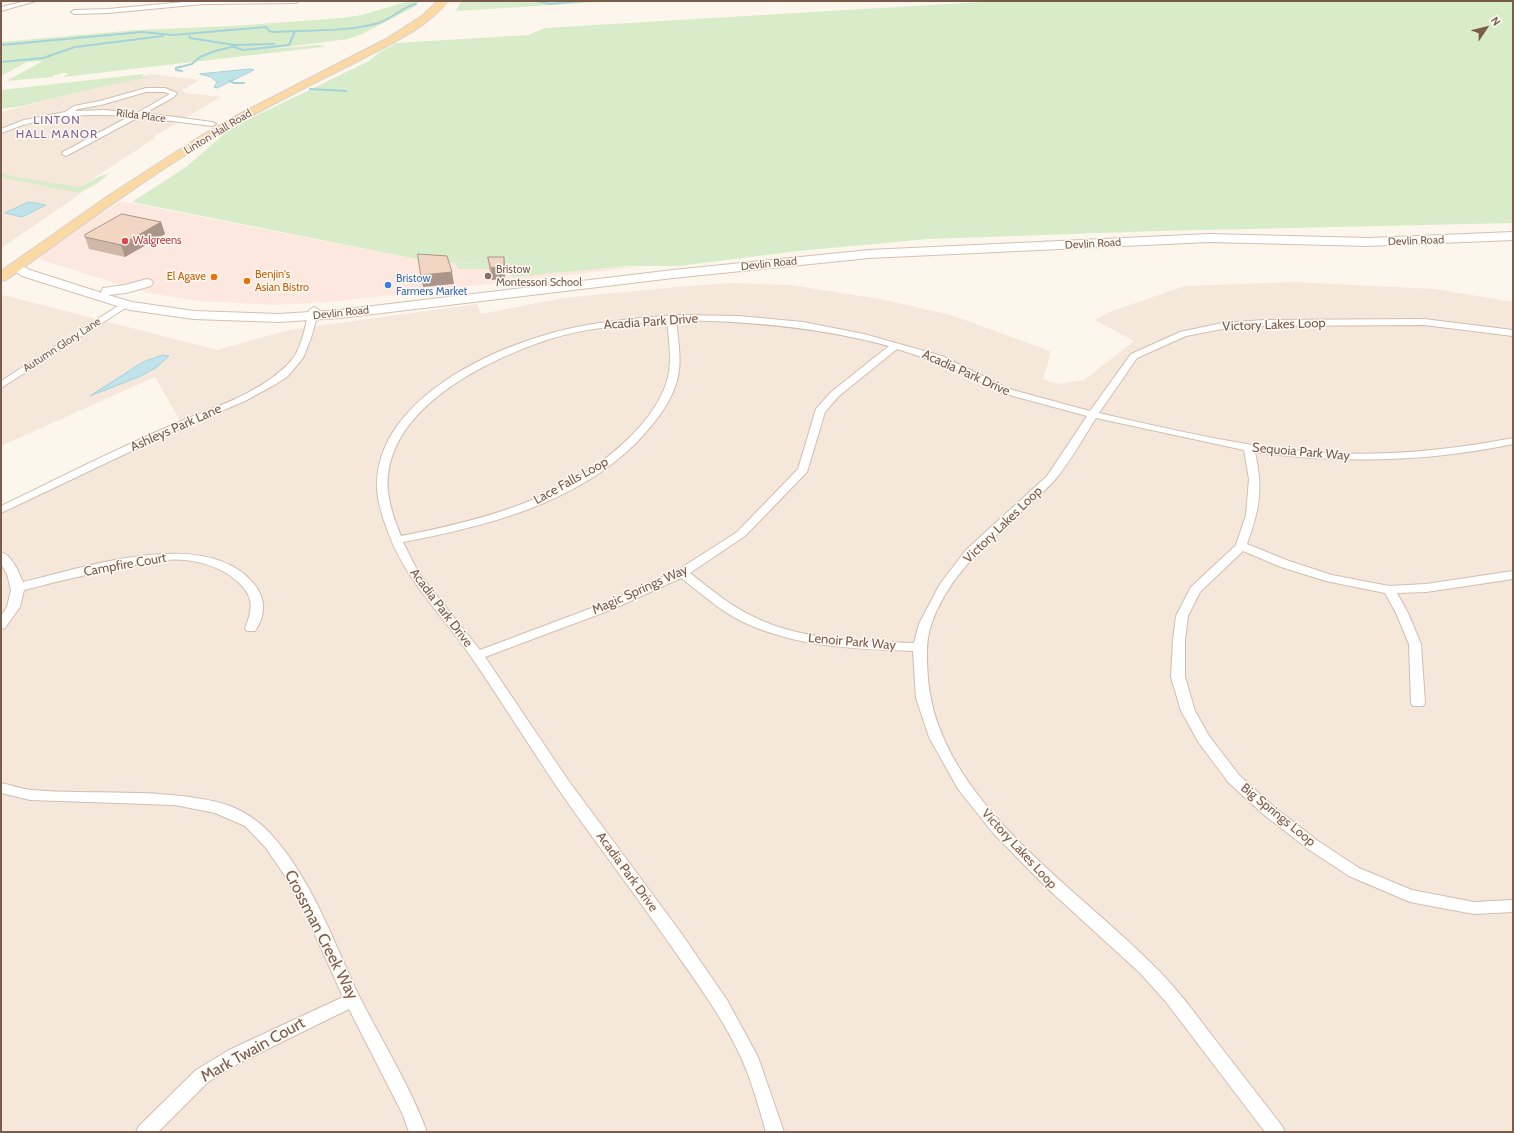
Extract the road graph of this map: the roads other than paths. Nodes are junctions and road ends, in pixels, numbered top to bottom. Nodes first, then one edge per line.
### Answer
1 (33, 1) edge
2 (296, 1) edge
3 (431, 1) edge
4 (443, 1) edge
5 (1, 9) edge
6 (74, 12) dead end
7 (68, 113) junction
8 (137, 115) junction
9 (212, 124) junction
10 (1, 131) edge
11 (66, 154) dead end
12 (1513, 236) edge
13 (5, 264) edge
14 (1, 277) edge
15 (107, 291) junction
16 (142, 300) junction
17 (124, 305) junction
18 (313, 313) junction
19 (670, 319) junction
20 (1513, 333) edge
21 (896, 345) junction
22 (1, 385) edge
23 (1092, 416) junction
24 (1513, 441) edge
25 (1249, 448) junction
26 (1, 510) edge
27 (397, 540) junction
28 (1241, 546) junction
29 (1, 556) edge
30 (682, 573) junction
31 (1513, 575) edge
32 (19, 587) junction
33 (1389, 590) junction
34 (1, 625) edge
35 (251, 628) dead end
36 (919, 647) junction
37 (478, 656) junction
38 (1418, 703) dead end
39 (1, 788) edge
40 (1513, 906) edge
41 (353, 1000) junction
42 (145, 1132) edge
43 (418, 1132) edge
44 (775, 1132) edge
45 (1276, 1132) edge

1 - 5 street
2 - 6 street
3 - 9 main road, Linton Hall Road
4 - 13 main road, Linton Hall Road
7 - 8 street, Rilda Place
7 - 8 street
7 - 10 street, Rilda Place
8 - 9 street, Rilda Place
8 - 11 street
9 - 13 main road, Linton Hall Road
12 - 18 main road, Devlin Road
13 - 14 main road, Linton Hall Road
13 - 15 main road, Devlin Road
13 - 17 main road, Devlin Road
15 - 16 main road, Devlin Road
15 - 16 main road
16 - 18 main road, Devlin Road
17 - 18 main road, Devlin Road
17 - 22 street, Autumn Glory Lane
18 - 26 street, Ashleys Park Lane
19 - 21 street, Acadia Park Drive
19 - 27 street, Lace Falls Loop
19 - 27 street, Acadia Park Drive
20 - 23 street, Victory Lakes Loop
21 - 23 street, Acadia Park Drive
21 - 30 street, Magic Springs Way
23 - 25 street, Sequoia Park Way
23 - 36 street, Victory Lakes Loop
24 - 25 street, Sequoia Park Way
25 - 28 street, Big Springs Loop
27 - 37 street, Acadia Park Drive
28 - 33 street
28 - 40 street, Big Springs Loop
29 - 32 street
30 - 36 street, Lenoir Park Way
30 - 37 street, Magic Springs Way
31 - 33 street
32 - 34 street
32 - 35 street, Campfire Court
33 - 38 street
36 - 45 street, Victory Lakes Loop
37 - 44 street, Acadia Park Drive
39 - 41 street, Crossman Creek Way
41 - 42 street, Mark Twain Court
41 - 43 street, Crossman Creek Way

